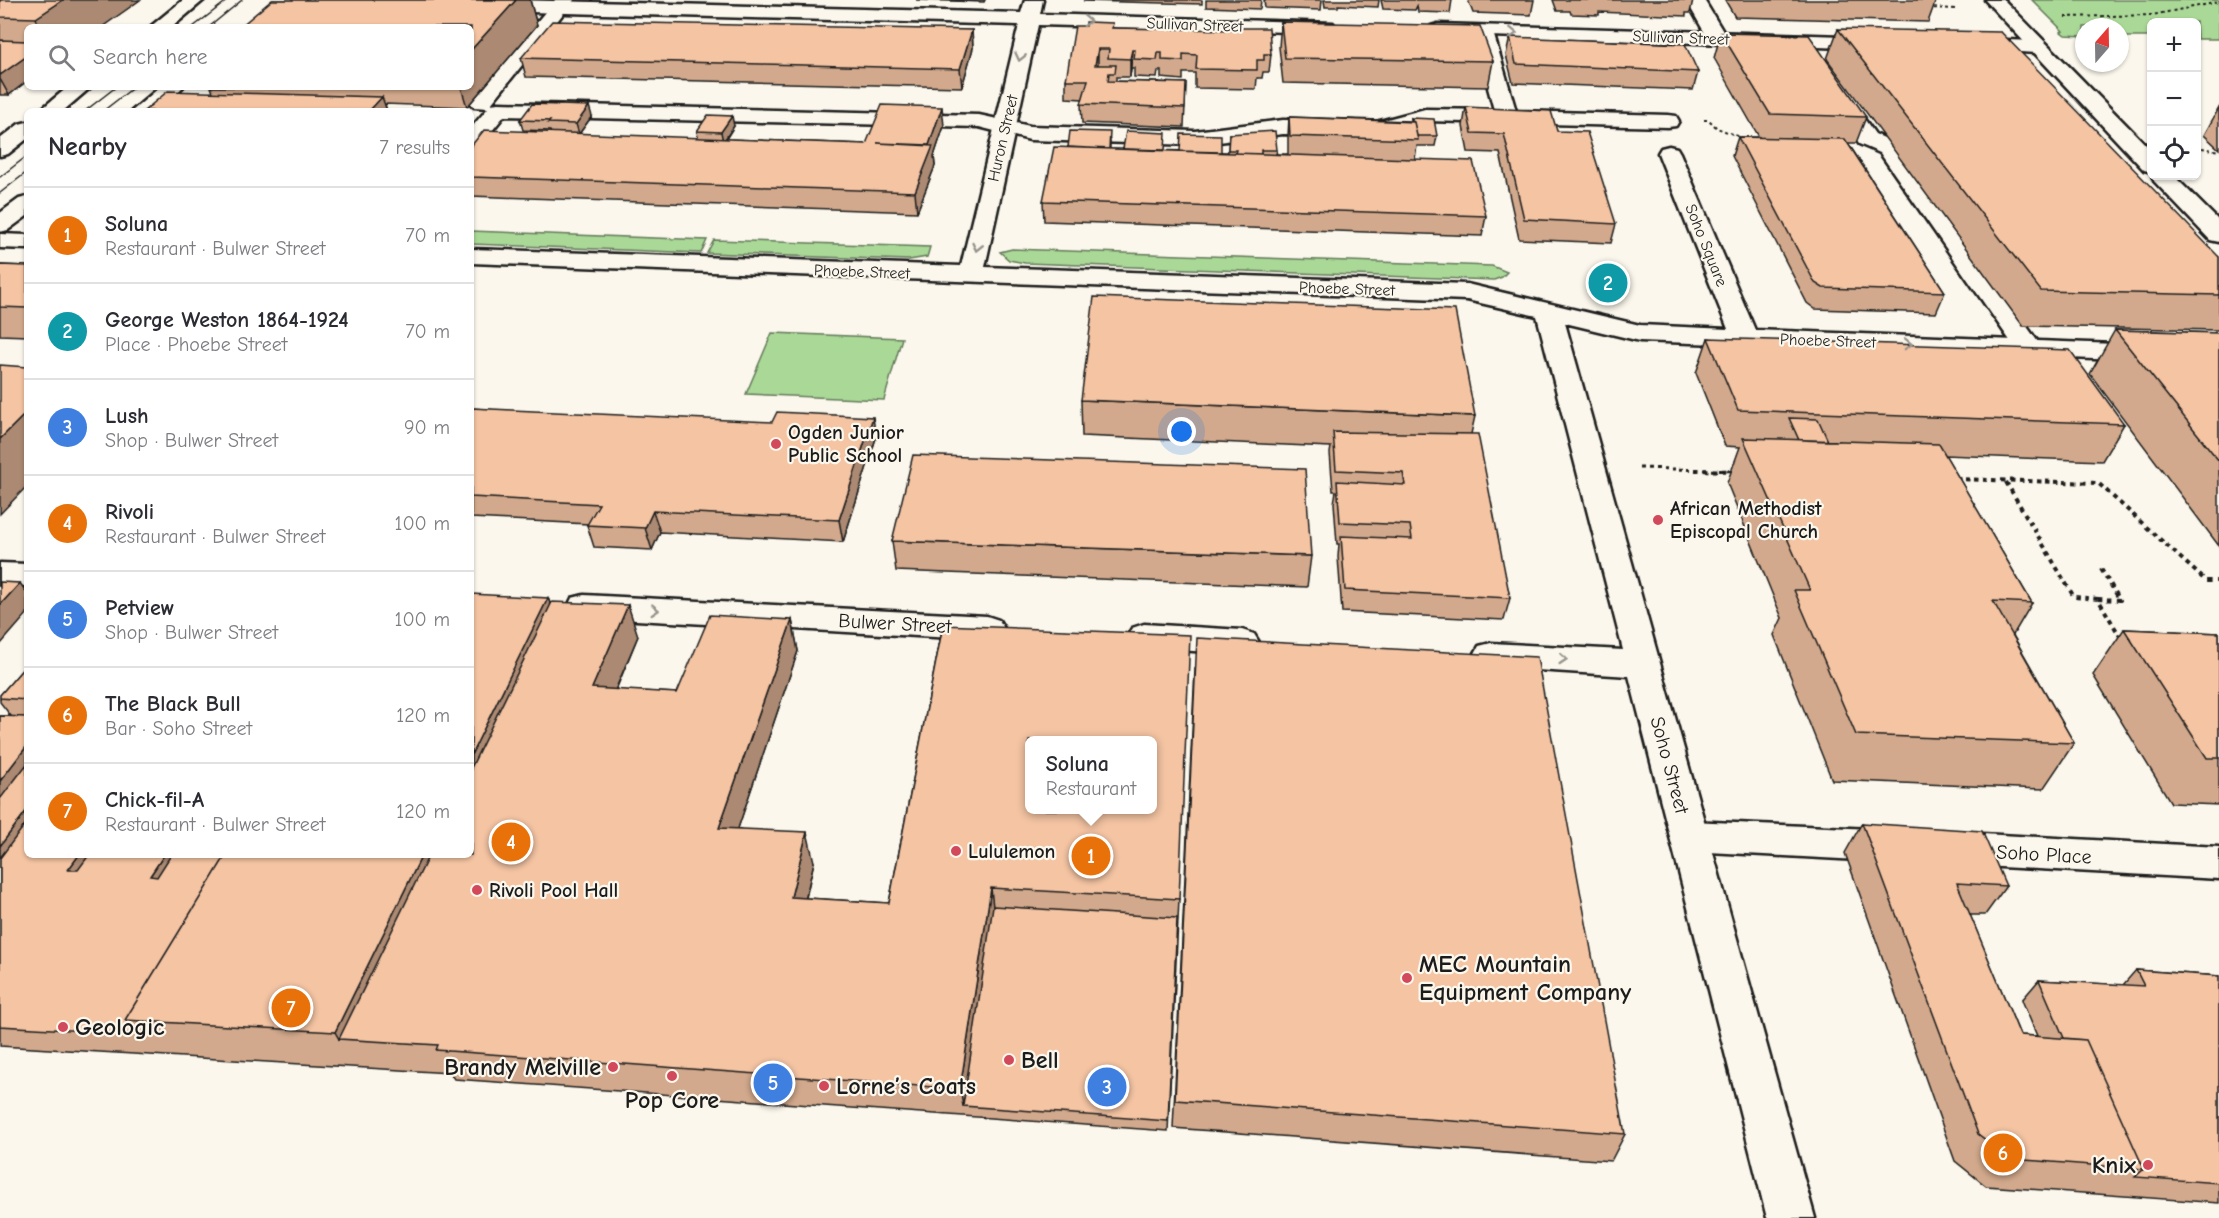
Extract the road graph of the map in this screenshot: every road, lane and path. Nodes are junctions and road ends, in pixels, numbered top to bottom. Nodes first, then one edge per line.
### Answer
1 (195, 0) edge
2 (1695, 0) edge
3 (1994, 0) edge
4 (2219, 2) edge
5 (563, 3) edge
6 (466, 4) edge
7 (1927, 8) dead end
8 (1957, 9) dead end
9 (1031, 10) edge
10 (2065, 17) dead end
11 (164, 24) edge
12 (1341, 28) edge
13 (1424, 30) edge
14 (1483, 32) junction
15 (1717, 38) junction
16 (1900, 43) edge
17 (1957, 45) edge
18 (2038, 47) junction
19 (1811, 57) junction
20 (77, 90) edge
21 (169, 90) edge
22 (481, 103) dead end
23 (54, 108) edge
24 (147, 108) edge
25 (1507, 117) junction
26 (1668, 121) joint
27 (1004, 128) junction
28 (24, 131) edge
29 (474, 138) edge
30 (1748, 140) edge
31 (2201, 148) edge
32 (0, 149) edge
33 (2219, 151) edge
34 (1669, 153) dead end
35 (2147, 161) edge
36 (2166, 180) edge
37 (24, 206) edge
38 (0, 225) edge
39 (2219, 235) edge
40 (0, 241) edge
41 (24, 242) edge
42 (474, 256) edge
43 (971, 275) junction
44 (1549, 311) junction
45 (1745, 337) junction
46 (2030, 349) junction
47 (2219, 356) edge
48 (1629, 468) dead end
49 (1746, 472) edge
50 (1947, 479) edge
51 (2005, 481) junction
52 (2101, 569) dead end
53 (0, 574) edge
54 (24, 575) edge
55 (2219, 581) edge
56 (2098, 599) junction
57 (554, 604) edge
58 (1016, 629) edge
59 (1111, 634) edge
60 (1277, 644) edge
61 (2127, 647) dead end
62 (1455, 653) edge
63 (1642, 664) junction
64 (1690, 836) junction
65 (2219, 863) edge
66 (1791, 1218) edge

1 - 11 street
2 - 15 street
3 - 18 street
4 - 10 path
5 - 6 street, Sullivan Street
5 - 9 street, Sullivan Street
5 - 22 street
7 - 8 path
9 -> 12 street, Sullivan Street
9 -> 27 street, Huron Street
13 - 14 street, Sullivan Street
14 -> 15 street, Sullivan Street
14 - 25 street
15 - 19 street, Sullivan Street
16 - 19 street, Sullivan Street
17 - 18 street
18 - 35 street
19 - 46 street
20 - 23 street
21 - 24 street
25 - 26 street
25 - 27 street
26 - 30 path
27 - 29 street
27 -> 43 street, Huron Street
28 - 32 street
31 - 33 path
34 - 45 street, Soho Square
36 - 39 street
37 - 38 street
40 - 41 street
42 - 43 street, Phoebe Street
43 - 44 street, Phoebe Street
44 - 45 street, Phoebe Street
44 - 63 street, Soho Street
45 -> 46 street, Phoebe Street
46 - 47 street, Phoebe Street
48 - 49 path
50 - 51 path
51 - 55 path
51 - 56 path
52 - 56 path
53 - 54 street
56 - 61 path
57 -> 58 street, Bulwer Street
59 - 60 street
62 -> 63 street
63 - 64 street, Soho Street
64 - 65 street, Soho Place
64 - 66 street, Soho Street

